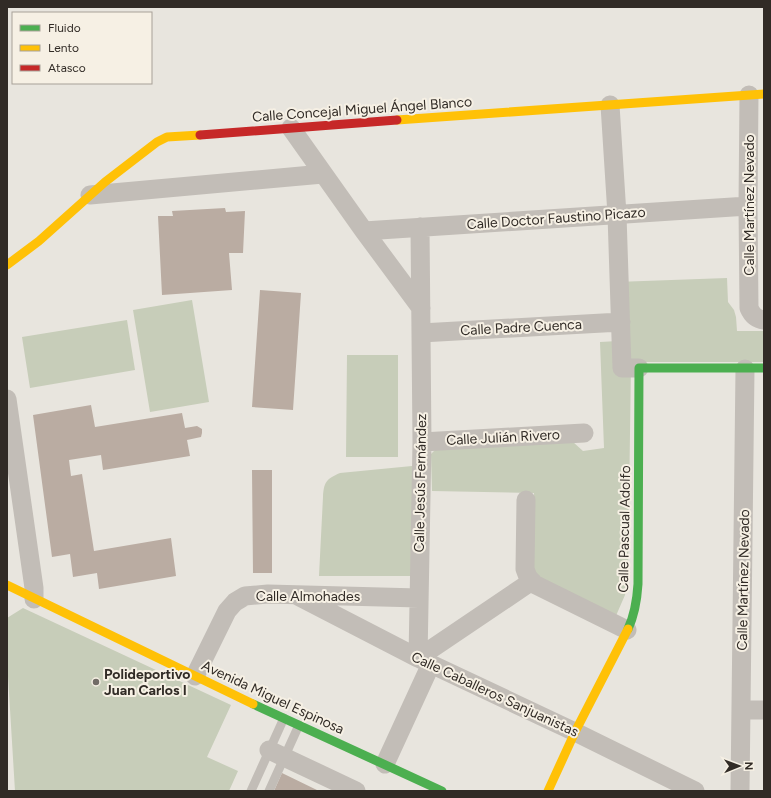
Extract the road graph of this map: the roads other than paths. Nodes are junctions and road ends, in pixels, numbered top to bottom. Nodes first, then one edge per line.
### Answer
1 (757, 95) edge
2 (610, 105) junction
3 (291, 128) junction
4 (323, 174) junction
5 (90, 195) junction
6 (748, 206) junction
7 (618, 215) junction
8 (420, 227) junction
9 (364, 231) junction
10 (30, 250) junction
11 (7, 252) edge
12 (7, 265) edge
13 (421, 308) junction
14 (758, 317) edge
15 (621, 322) junction
16 (421, 333) junction
17 (639, 368) junction
18 (745, 368) junction
19 (764, 368) edge
20 (7, 399) edge
21 (584, 433) dead end
22 (422, 442) junction
23 (526, 500) dead end
24 (532, 582) junction
25 (7, 585) edge
26 (296, 594) junction
27 (419, 598) junction
28 (34, 599) junction
29 (627, 630) junction
30 (424, 661) junction
31 (195, 676) junction
32 (741, 710) junction
33 (764, 710) edge
34 (284, 718) junction
35 (299, 725) junction
36 (575, 732) junction
37 (277, 754) junction
38 (385, 764) junction
39 (251, 791) edge
40 (269, 791) edge
41 (356, 791) edge
42 (442, 791) edge
43 (548, 791) edge
44 (695, 791) edge
45 (740, 791) edge

1 - 2 street, Calle Concejal Miguel Ángel Blanco
1 - 6 street, Calle Martínez Nevado
2 - 3 street, Calle Concejal Miguel Ángel Blanco
2 - 7 street
3 - 4 street
3 - 5 street, Calle Concejal Miguel Ángel Blanco
4 - 5 street
4 - 9 street
5 - 10 street, Calle Concejal Miguel Ángel Blanco
6 - 7 street, Calle Doctor Faustino Picazo
6 - 14 street, Calle Martínez Nevado
7 - 8 street, Calle Doctor Faustino Picazo
7 - 15 street
8 - 9 street, Calle Doctor Faustino Picazo
8 - 13 street, Calle Jesús Fernández
9 - 13 street
10 - 11 street
10 - 12 street, Calle Concejal Miguel Ángel Blanco
13 - 16 street, Calle Jesús Fernández
15 - 16 street, Calle Padre Cuenca
15 - 17 street
16 - 22 street, Calle Jesús Fernández
17 - 18 street
17 - 29 street, Calle Pascual Adolfo
18 - 19 street
18 - 32 street, Calle Martínez Nevado
20 - 28 street
21 - 22 street, Calle Julián Rivero
22 - 27 street, Calle Jesús Fernández
23 - 24 street
24 - 29 street
24 - 30 street
25 - 28 street, Avenida Miguel Espinosa
26 - 27 street, Calle Almohades
26 - 30 street, Calle Caballeros Sanjuanistas
26 - 31 street, Calle Almohades
27 - 30 street, Calle Jesús Fernández
28 - 31 street, Avenida Miguel Espinosa
29 - 36 street, Calle Pascual Adolfo
30 - 36 street, Calle Caballeros Sanjuanistas
30 - 38 street
31 - 34 street, Avenida Miguel Espinosa
32 - 33 street
32 - 45 street, Calle Martínez Nevado
34 - 35 street, Avenida Miguel Espinosa
34 - 37 lane
35 - 37 lane
35 - 38 street, Avenida Miguel Espinosa
36 - 43 street, Calle Pascual Adolfo
36 - 44 street, Calle Caballeros Sanjuanistas
37 - 39 lane
37 - 40 lane
37 - 41 street
38 - 42 street, Avenida Miguel Espinosa

